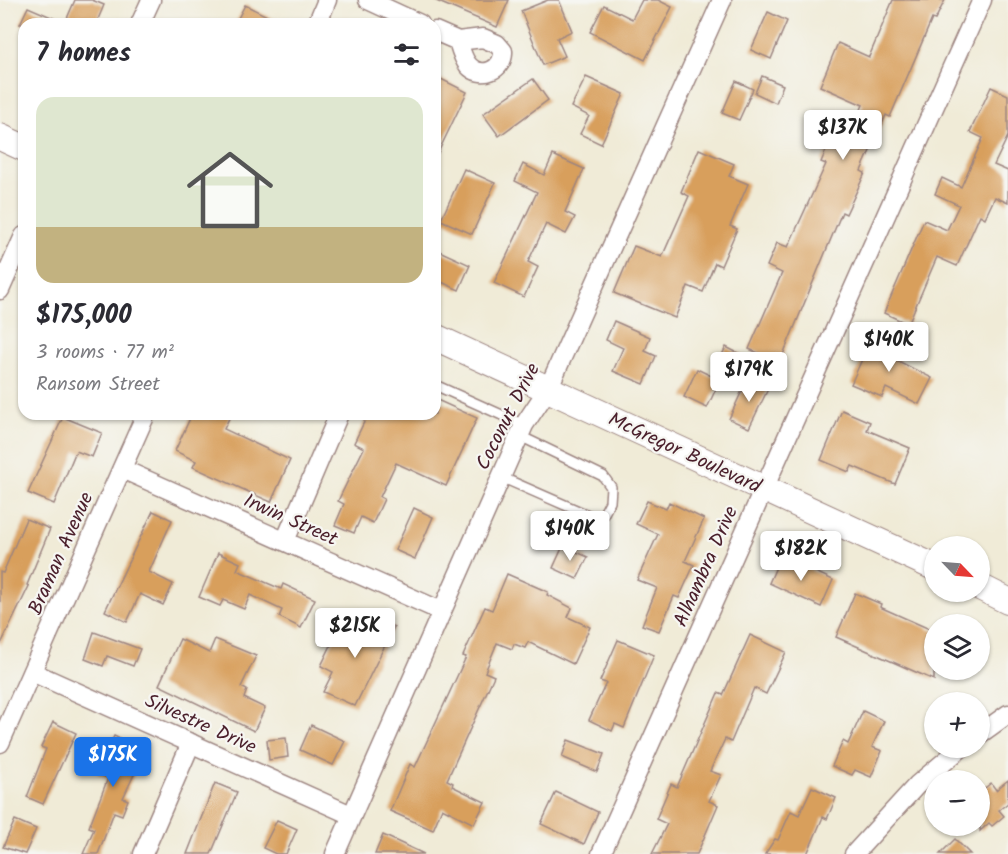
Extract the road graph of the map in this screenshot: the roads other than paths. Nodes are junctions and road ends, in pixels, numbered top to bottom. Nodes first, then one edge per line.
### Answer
1 (151, 0) edge
2 (327, 0) edge
3 (368, 0) edge
4 (722, 0) edge
5 (982, 0) edge
6 (143, 18) edge
7 (320, 18) edge
8 (407, 18) edge
9 (441, 34) edge
10 (458, 41) dead end
11 (0, 137) edge
12 (18, 145) edge
13 (18, 250) edge
14 (0, 290) edge
15 (441, 340) edge
16 (441, 389) edge
17 (548, 389) junction
18 (143, 420) edge
19 (336, 420) edge
20 (522, 431) junction
21 (122, 469) junction
22 (501, 477) junction
23 (763, 488) junction
24 (285, 541) junction
25 (924, 562) edge
26 (990, 592) edge
27 (1008, 600) edge
28 (441, 611) junction
29 (32, 672) junction
30 (1008, 714) edge
31 (990, 727) edge
32 (0, 743) edge
33 (191, 743) junction
34 (949, 758) edge
35 (351, 815) junction
36 (143, 854) edge
37 (334, 854) edge
38 (601, 854) edge
39 (854, 854) edge

1 - 6 street
2 - 7 street
3 - 8 street
4 - 17 street, Coconut Drive
5 - 23 street, Alhambra Drive
9 - 10 street
11 - 12 main road
13 - 14 street
15 - 17 main road, McGregor Boulevard
16 - 20 lane
17 - 20 street, Coconut Drive
17 - 23 main road, McGregor Boulevard
18 - 21 street, Braman Avenue
19 - 24 street
20 - 22 street, Coconut Drive
20 - 22 lane
21 - 24 street, Irwin Street
21 - 29 street, Braman Avenue
22 - 28 street, Coconut Drive
23 - 25 main road, McGregor Boulevard
23 - 38 street, Alhambra Drive
24 - 28 street, Irwin Street
26 - 27 main road
28 - 35 street, Coconut Drive
29 - 32 street, Braman Avenue
29 - 33 street, Silvestre Drive
30 - 31 street
33 - 35 street, Silvestre Drive
33 - 36 street
34 - 39 street
35 - 37 street, Coconut Drive

